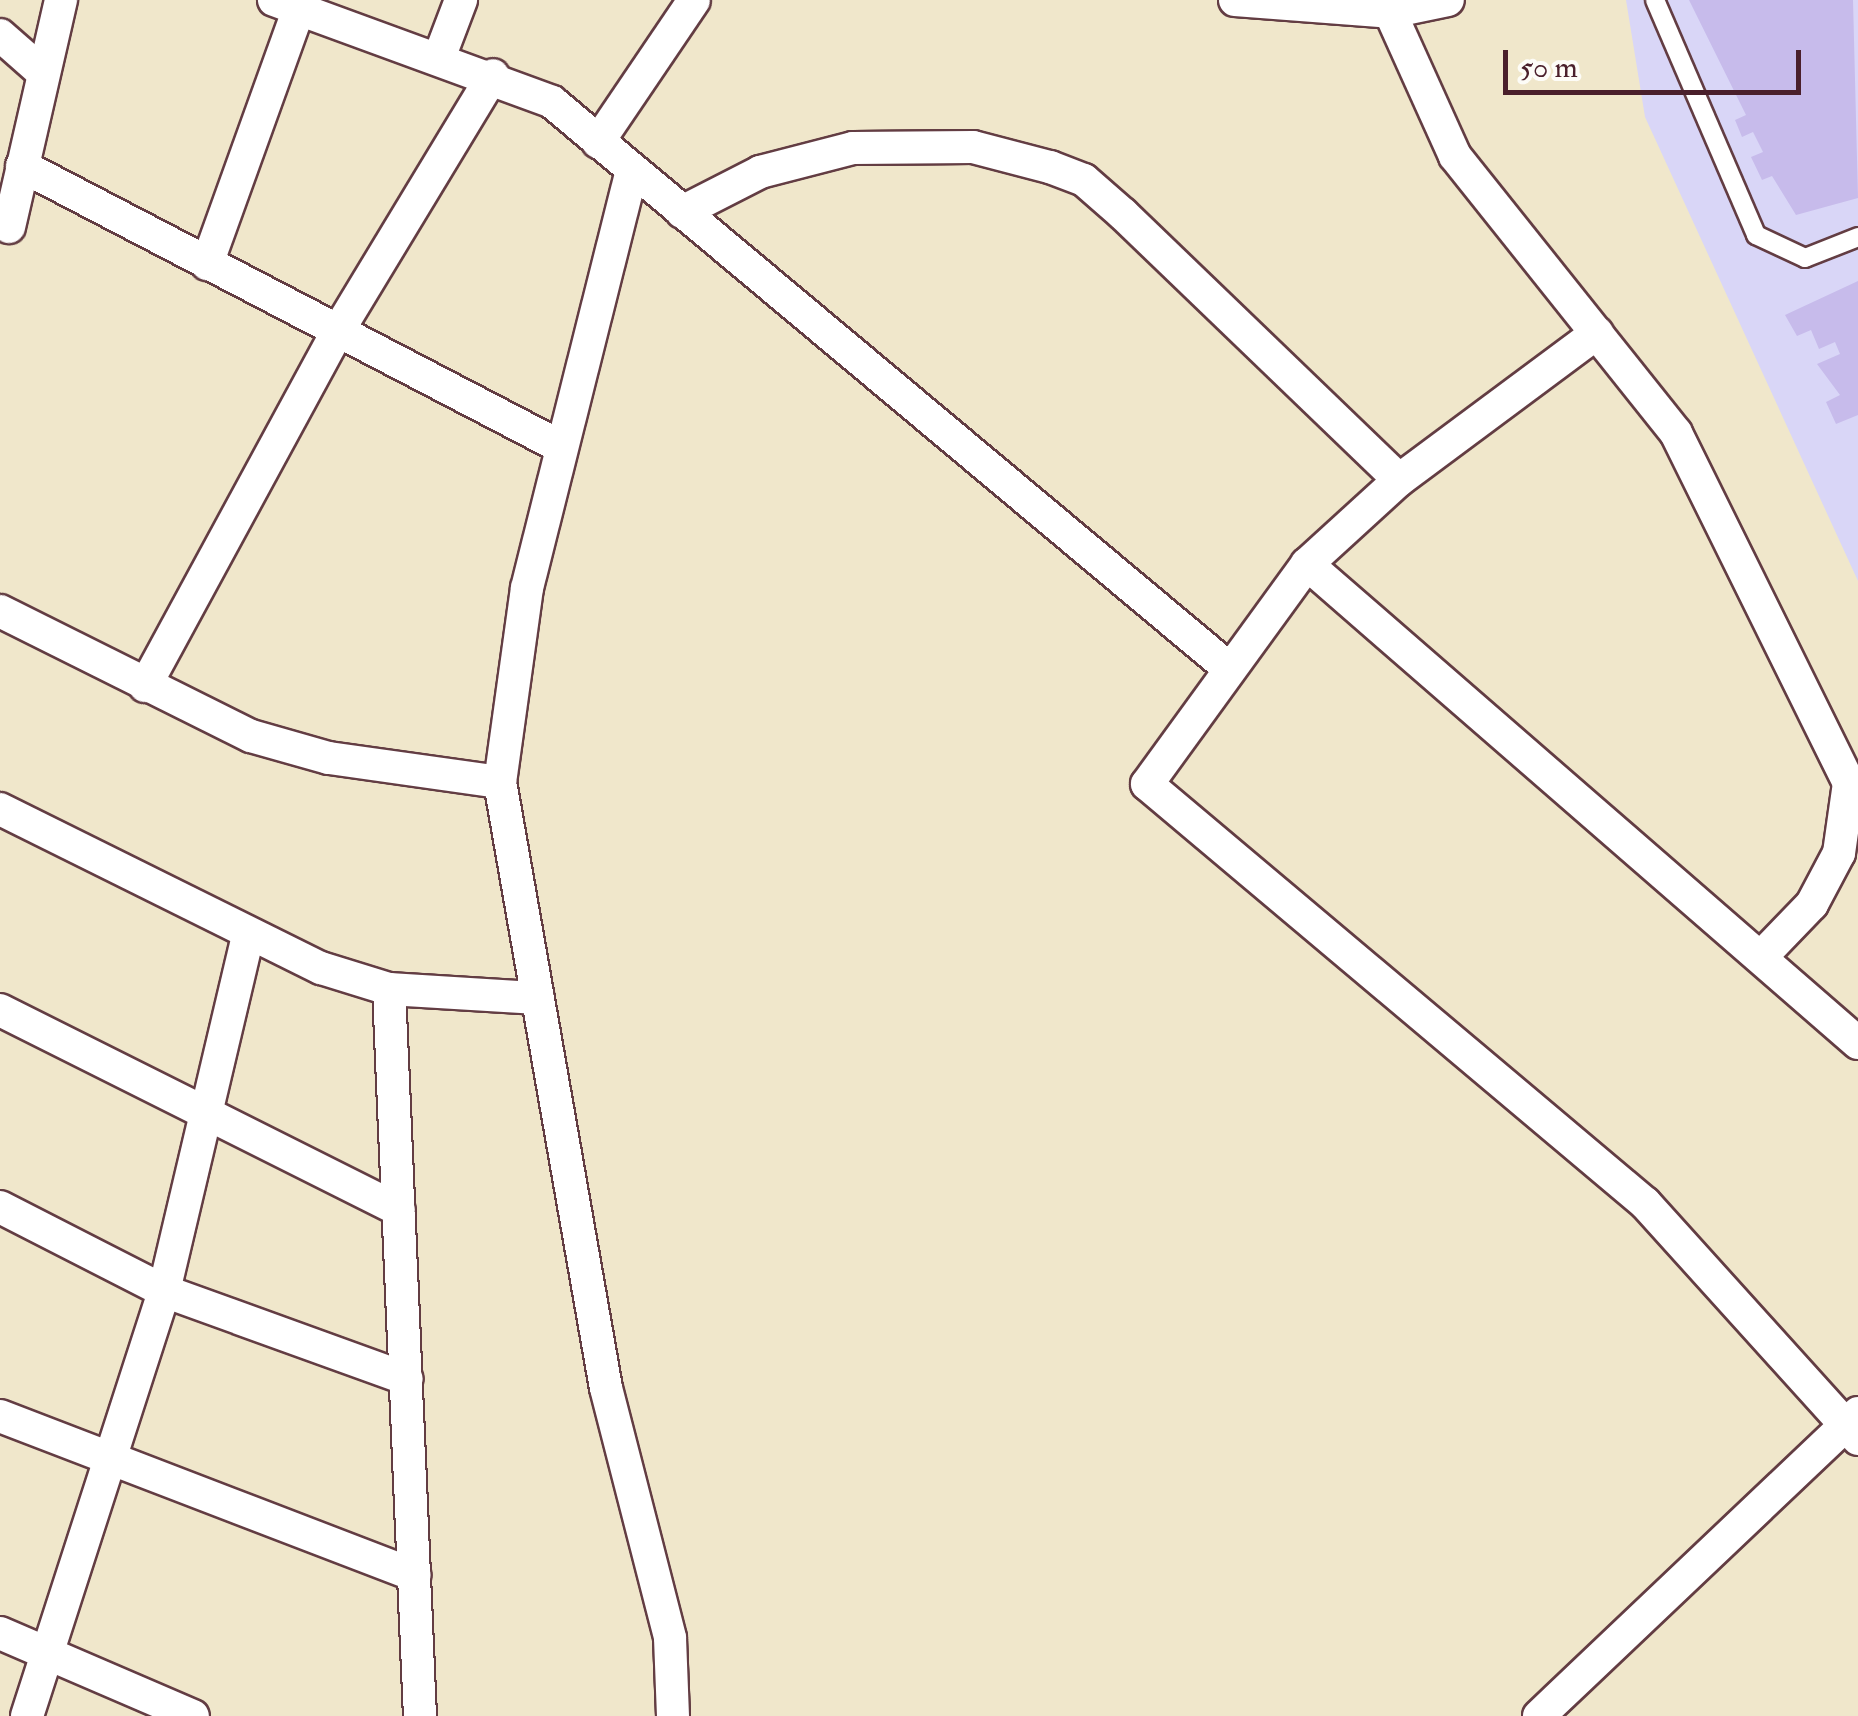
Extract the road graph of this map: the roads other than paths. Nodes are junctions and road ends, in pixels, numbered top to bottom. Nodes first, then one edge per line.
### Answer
1 (61, 0) edge
2 (461, 0) edge
3 (694, 0) edge
4 (1235, 0) edge
5 (1448, 0) edge
6 (1655, 0) edge
7 (286, 4) edge
8 (1390, 12) junction
9 (0, 34) edge
10 (439, 58) junction
11 (41, 70) junction
12 (492, 75) junction
13 (598, 142) junction
14 (22, 166) junction
15 (632, 170) junction
16 (682, 212) junction
17 (9, 228) dead end
18 (1858, 236) edge
19 (207, 264) junction
20 (338, 331) junction
21 (1596, 332) junction
22 (561, 448) junction
23 (1400, 480) junction
24 (1307, 564) junction
25 (0, 611) edge
26 (1226, 666) junction
27 (145, 686) junction
28 (500, 782) junction
29 (0, 809) edge
30 (247, 939) junction
31 (1762, 956) junction
32 (390, 989) junction
33 (538, 998) junction
34 (0, 1010) edge
35 (1858, 1044) edge
36 (202, 1112) junction
37 (0, 1207) edge
38 (399, 1210) junction
39 (164, 1290) junction
40 (407, 1379) junction
41 (0, 1416) edge
42 (1854, 1426) edge
43 (108, 1462) junction
44 (415, 1576) junction
45 (0, 1632) edge
46 (46, 1654) junction
47 (27, 1716) edge
48 (193, 1716) edge
49 (420, 1716) edge
50 (673, 1716) edge
51 (1539, 1716) edge

1 - 11 street
2 - 10 street
3 - 13 street
4 - 8 street
5 - 8 street
6 - 18 lane
7 - 10 street
7 - 19 street
8 - 21 street
9 - 11 street
10 - 12 street
11 - 14 street
12 - 13 street
12 - 20 street
13 - 15 street
14 - 17 street
14 - 19 street
15 - 16 street
15 - 22 street
16 - 23 street
16 - 26 street
19 - 20 street
20 - 22 street
20 - 27 street
21 - 23 street
21 - 31 street
22 - 28 street
23 - 24 street
24 - 26 street
24 - 31 street
25 - 27 street
26 - 42 street
27 - 28 street
28 - 33 street
29 - 30 street
30 - 32 street
30 - 36 street
31 - 35 street
32 - 33 street
32 - 38 street
33 - 50 street
34 - 36 street
36 - 38 street
36 - 39 street
37 - 39 street
38 - 40 street
39 - 40 street
39 - 43 street
40 - 44 street
41 - 43 street
42 - 51 street
43 - 44 street
43 - 46 street
44 - 49 street
45 - 46 street
46 - 47 street
46 - 48 street

